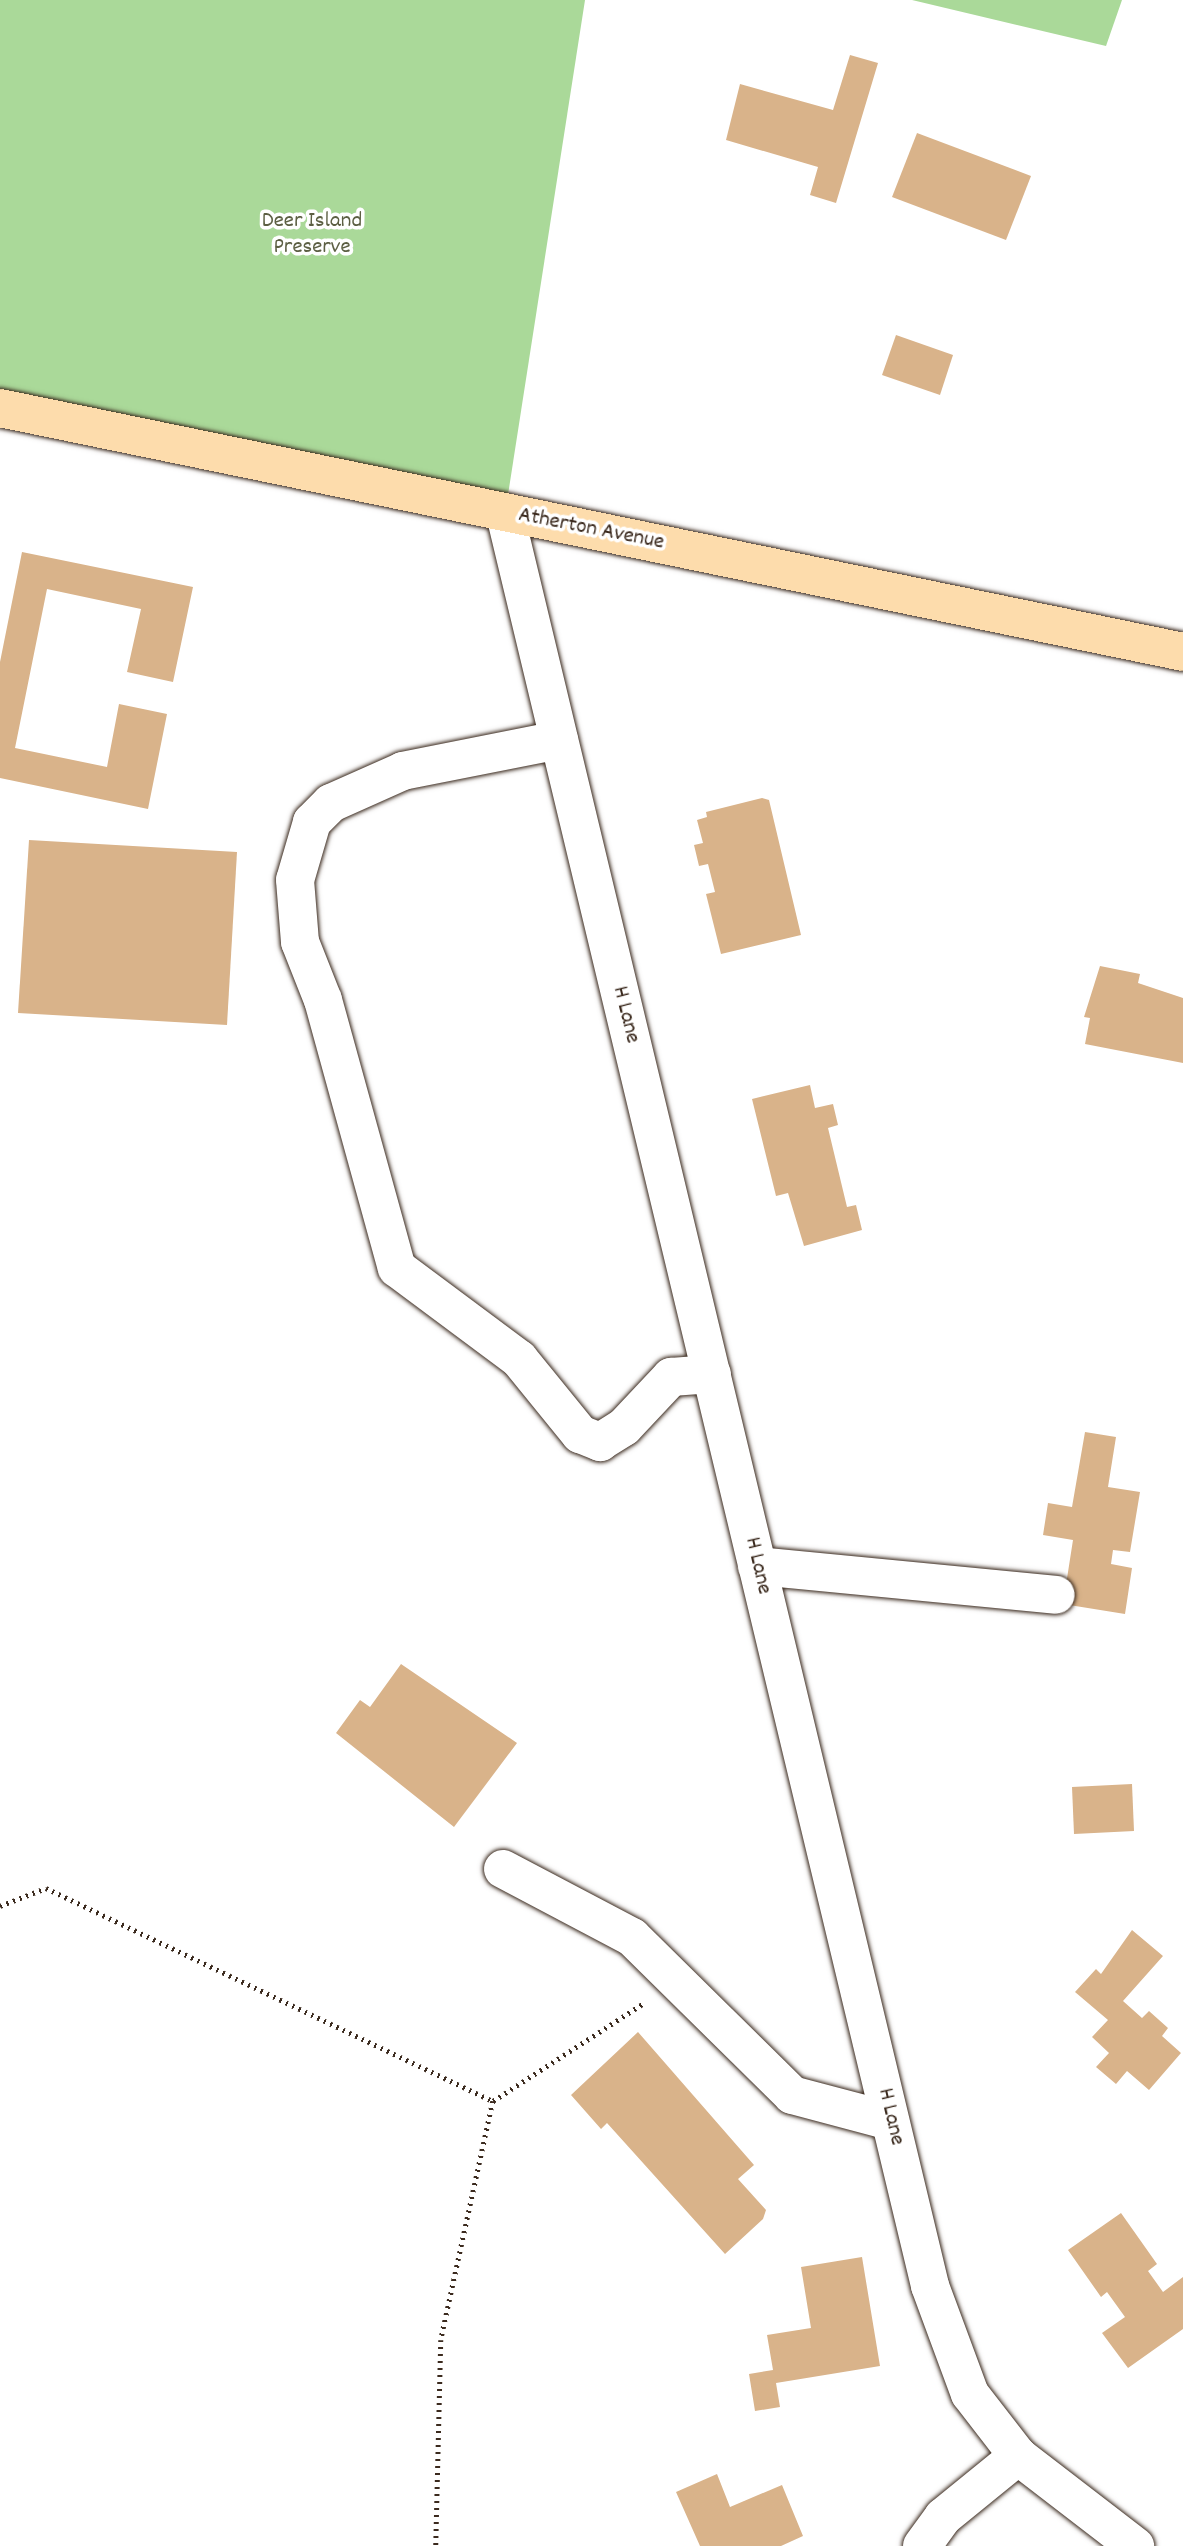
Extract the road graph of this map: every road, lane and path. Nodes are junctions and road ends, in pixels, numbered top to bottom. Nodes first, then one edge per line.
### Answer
1 (0, 408) edge
2 (505, 514) junction
3 (1183, 652) edge
4 (559, 740) junction
5 (712, 1374) junction
6 (757, 1566) junction
7 (1056, 1594) dead end
8 (503, 1869) dead end
9 (0, 1906) edge
10 (677, 1981) junction
11 (493, 2101) junction
12 (890, 2121) junction
13 (1018, 2456) junction
14 (436, 2546) edge
15 (922, 2546) edge
16 (1135, 2546) edge

1 - 2 main road, Atherton Avenue
2 - 3 main road, Atherton Avenue
2 - 4 street, H Lane
4 - 5 street, H Lane
4 - 5 street
5 - 6 street, H Lane
6 - 7 street
6 - 12 street, H Lane
8 - 10 street
9 - 11 path
10 - 11 path
10 - 12 street
11 - 14 path
12 - 13 street, H Lane
13 - 15 street
13 - 16 street, H Lane

